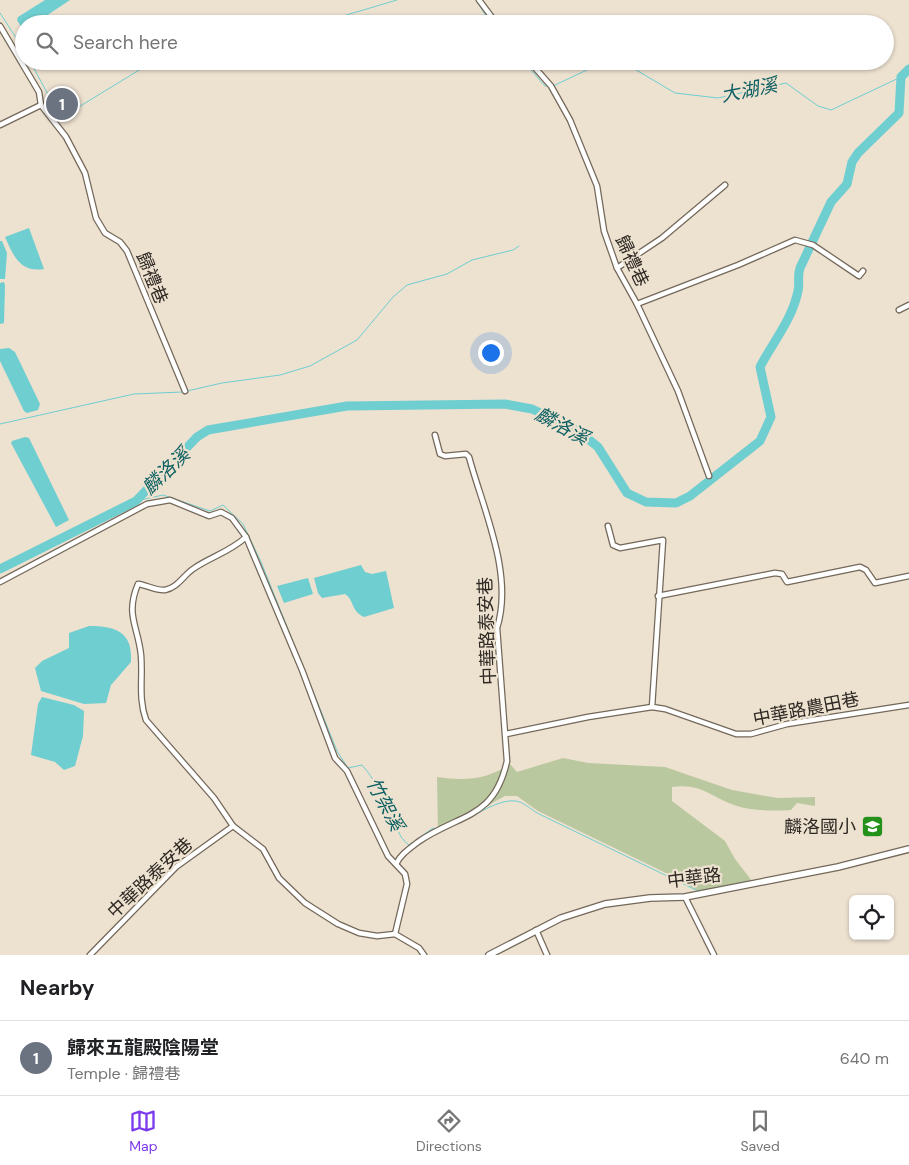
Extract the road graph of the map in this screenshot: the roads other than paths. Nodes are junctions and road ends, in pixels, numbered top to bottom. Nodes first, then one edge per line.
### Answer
1 (479, 0) edge
2 (490, 15) edge
3 (0, 26) edge
4 (15, 51) edge
5 (26, 70) edge
6 (537, 70) edge
7 (41, 105) junction
8 (0, 125) edge
9 (724, 185) dead end
10 (617, 268) junction
11 (863, 271) dead end
12 (638, 304) junction
13 (909, 305) edge
14 (899, 310) dead end
15 (185, 391) dead end
16 (435, 435) dead end
17 (709, 476) dead end
18 (608, 526) dead end
19 (246, 537) junction
20 (909, 576) edge
21 (0, 582) edge
22 (658, 596) junction
23 (909, 706) edge
24 (652, 707) junction
25 (506, 734) junction
26 (233, 826) junction
27 (909, 850) edge
28 (396, 864) junction
29 (685, 897) junction
30 (536, 930) junction
31 (395, 934) junction
32 (90, 955) edge
33 (424, 955) edge
34 (489, 955) edge
35 (547, 955) edge
36 (714, 955) edge

1 - 2 street
3 - 4 street, 歸禮巷
5 - 7 street, 歸禮巷
6 - 10 street, 歸禮巷
7 - 8 street
7 - 15 street, 歸禮巷
9 - 10 street
10 - 12 street, 歸禮巷
11 - 12 street
12 - 17 street, 歸禮巷
13 - 14 street
16 - 25 street, 中華路泰安巷
18 - 22 street
19 - 21 street
19 - 26 street
19 - 28 street
20 - 22 street
22 - 24 street
23 - 24 street, 中華路農田巷
24 - 25 street, 中華路農田巷
25 - 28 street, 中華路泰安巷
26 - 31 street
26 - 32 street, 中華路泰安巷
27 - 29 street, 中華路
28 - 31 street
29 - 30 street, 中華路
29 - 36 street
30 - 34 street, 中華路
30 - 35 street
31 - 33 street

